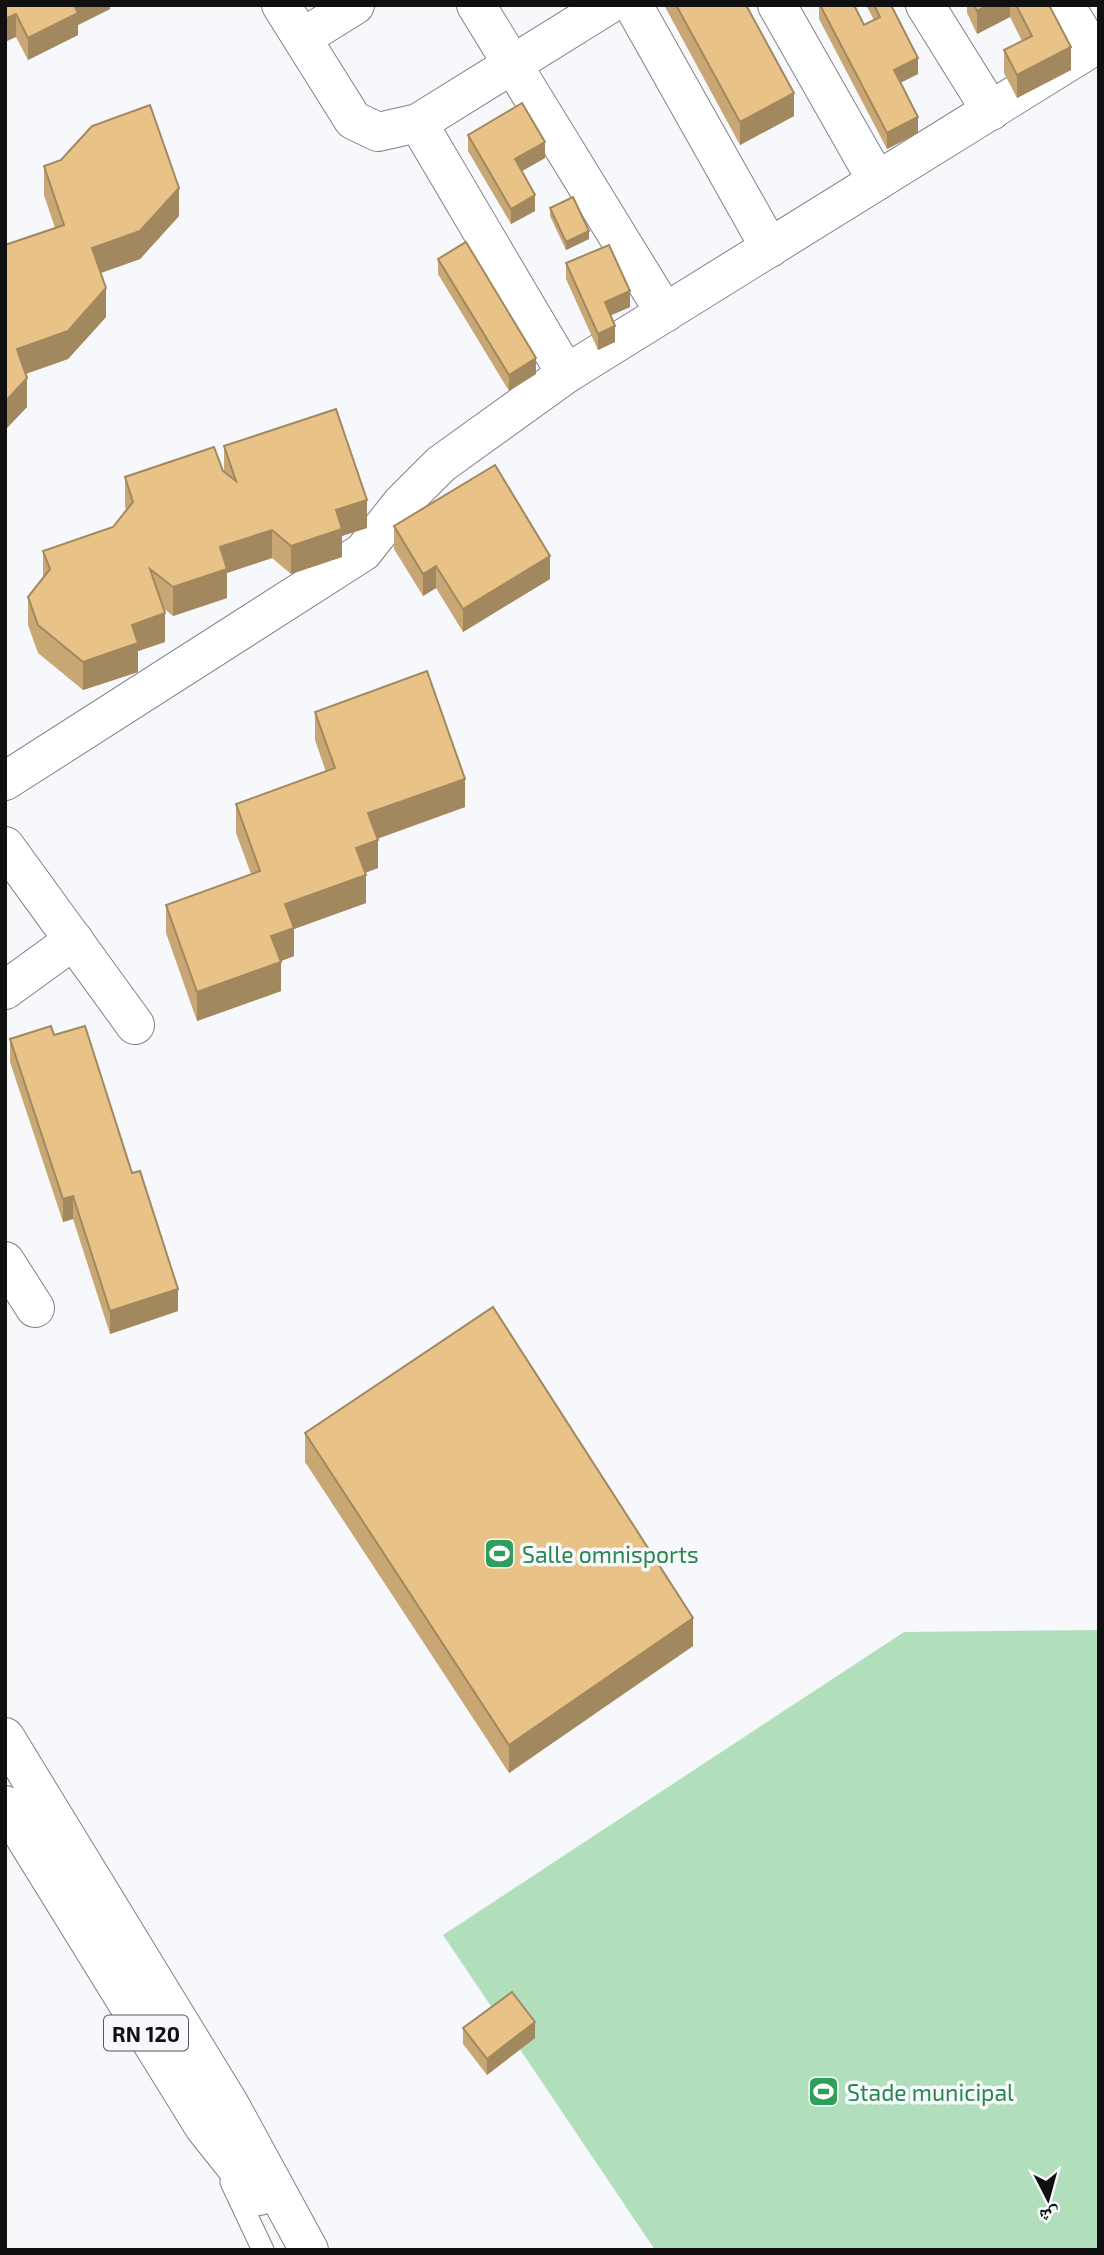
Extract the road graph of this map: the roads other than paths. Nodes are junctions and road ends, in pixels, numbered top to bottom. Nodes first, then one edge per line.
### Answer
1 (281, 5) edge
2 (355, 5) edge
3 (476, 5) edge
4 (608, 5) edge
5 (633, 5) edge
6 (777, 5) edge
7 (925, 5) edge
8 (1065, 5) edge
9 (302, 38) junction
10 (512, 65) junction
11 (991, 111) junction
12 (418, 123) junction
13 (877, 181) junction
14 (770, 248) junction
15 (665, 313) junction
16 (566, 374) junction
17 (5, 781) edge
18 (5, 846) edge
19 (74, 940) junction
20 (5, 990) edge
21 (135, 1025) dead end
22 (5, 1261) edge
23 (35, 1308) dead end
24 (5, 1737) edge
25 (5, 1804) edge
26 (204, 2127) junction
27 (263, 2250) edge
28 (302, 2250) edge
29 (309, 2250) edge

1 - 9 street
2 - 9 street
3 - 10 street
4 - 10 street
5 - 14 street
6 - 13 street
7 - 11 street
8 - 11 street
9 - 12 street
10 - 12 street
10 - 15 street
11 - 13 street
12 - 16 street
13 - 14 street
14 - 15 street
15 - 16 street
16 - 17 street
18 - 19 street
19 - 20 street
19 - 21 street
22 - 23 street
24 - 29 street
25 - 26 street, RN 120
26 - 27 lane
26 - 28 street, RN 120

